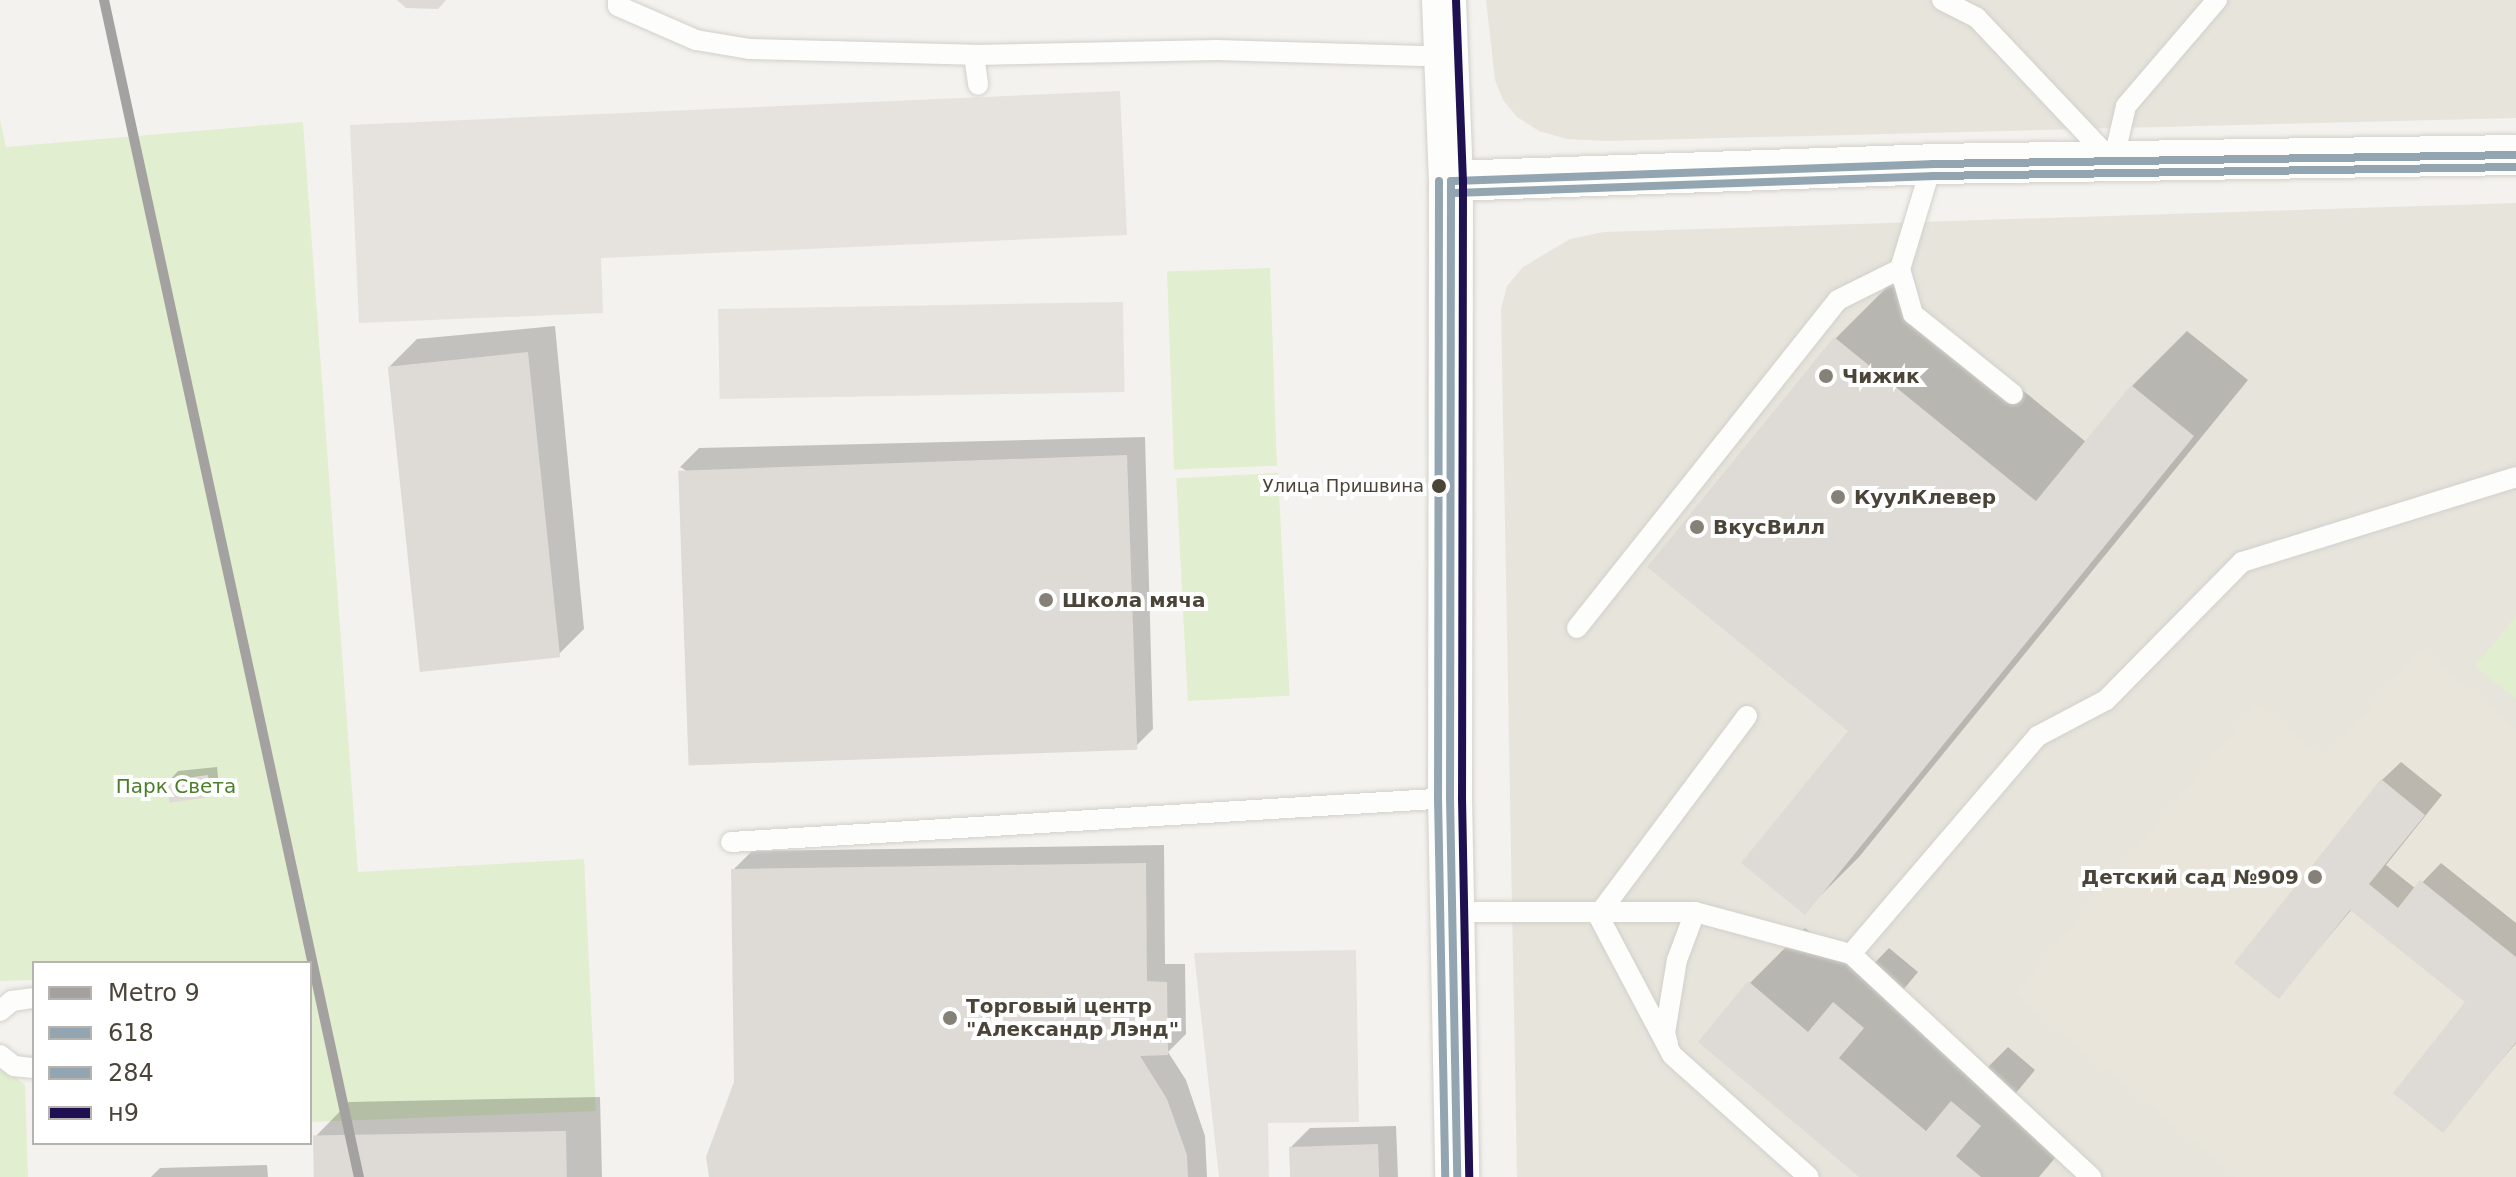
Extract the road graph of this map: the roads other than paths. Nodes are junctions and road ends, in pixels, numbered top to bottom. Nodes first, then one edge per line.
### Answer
1 (618, 0) edge
2 (1444, 0) edge
3 (1942, 0) edge
4 (2217, 0) edge
5 (974, 55) junction
6 (1448, 57) junction
7 (978, 85) dead end
8 (2516, 155) edge
9 (2113, 162) junction
10 (1932, 164) junction
11 (1451, 181) junction
12 (1900, 269) junction
13 (2013, 394) dead end
14 (2516, 477) edge
15 (1577, 628) dead end
16 (1747, 716) dead end
17 (1450, 798) junction
18 (731, 842) dead end
19 (1452, 912) junction
20 (1695, 912) junction
21 (1598, 915) junction
22 (1851, 954) junction
23 (32, 998) edge
24 (0, 1011) edge
25 (0, 1055) edge
26 (1672, 1055) junction
27 (32, 1068) edge
28 (1457, 1177) edge
29 (1809, 1177) edge
30 (2091, 1177) edge

1 - 5 lane
2 - 6 street
3 - 9 lane
4 - 9 lane
5 - 6 lane
5 - 7 lane
6 - 11 street
8 - 9 street
9 - 10 street
10 - 11 street
10 - 12 lane
11 - 17 street
12 - 13 lane
12 - 15 lane
14 - 22 lane
16 - 21 lane
17 - 18 lane
17 - 19 street
19 - 21 lane
19 - 28 street
20 - 21 lane
20 - 22 lane
20 - 26 lane
21 - 26 lane
22 - 30 lane
23 - 24 lane
25 - 27 lane
26 - 29 lane

